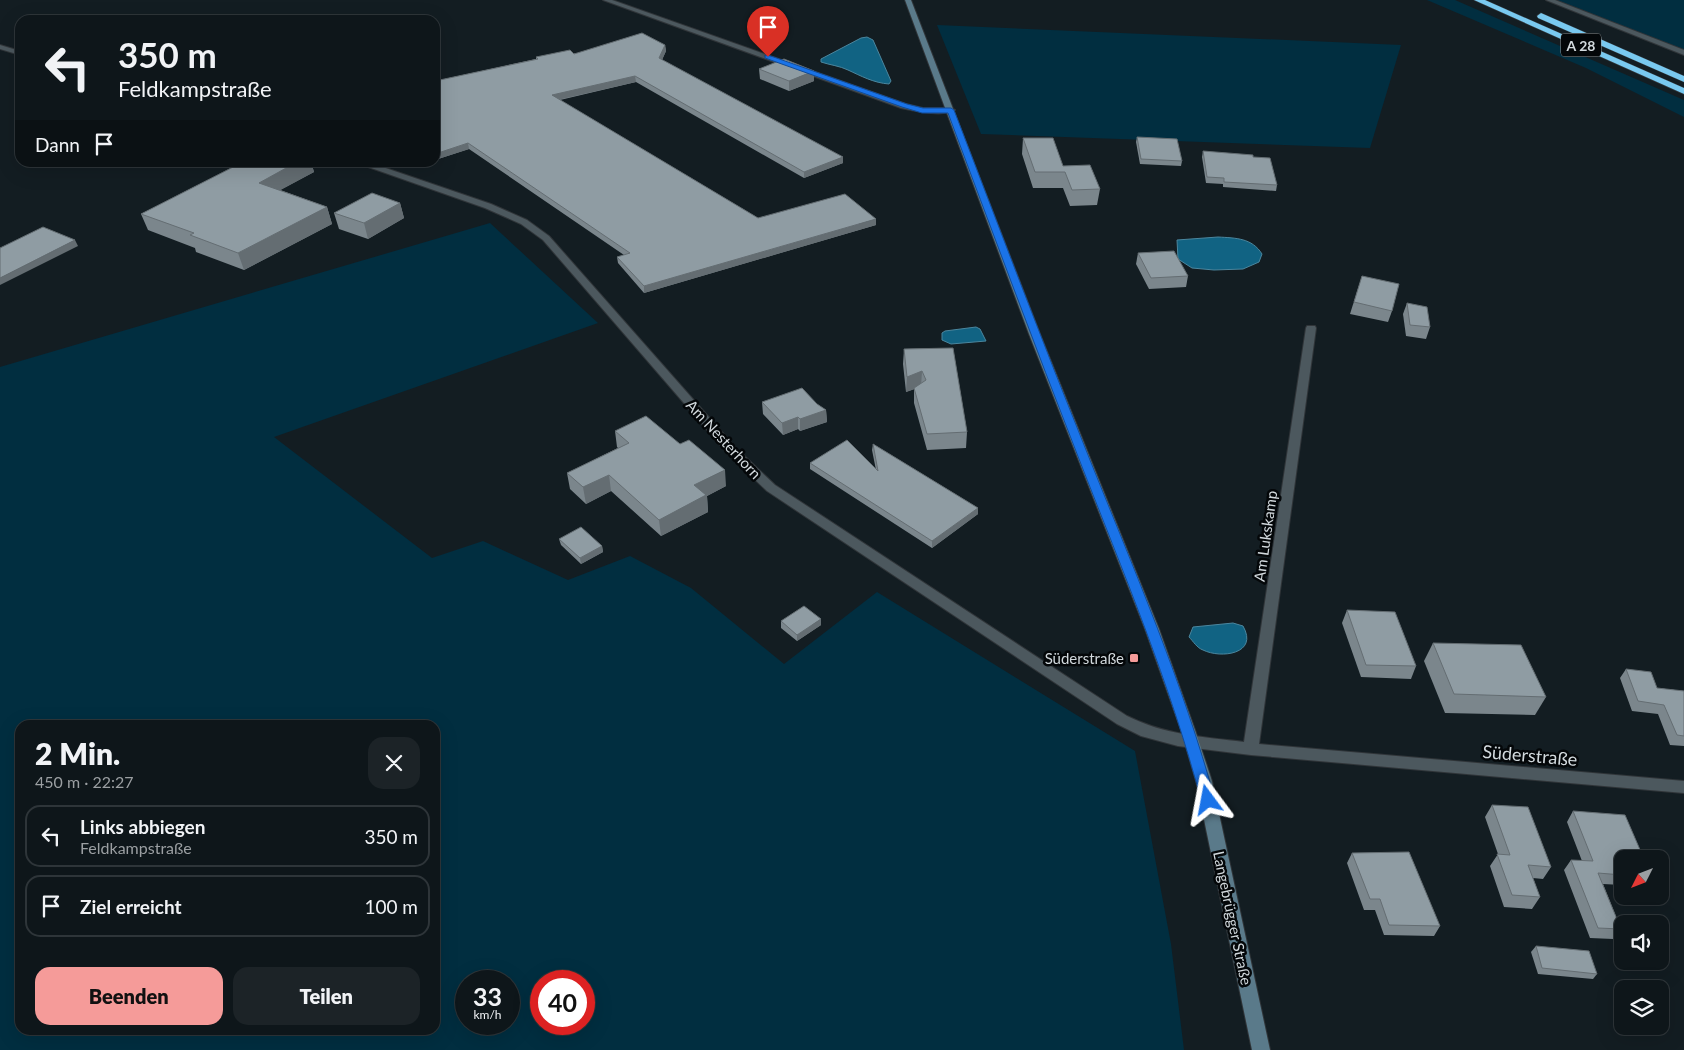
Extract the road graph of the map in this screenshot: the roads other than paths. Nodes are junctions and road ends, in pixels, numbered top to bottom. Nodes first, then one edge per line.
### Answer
1 (606, 0) edge
2 (908, 0) edge
3 (1478, 0) edge
4 (1548, 0) edge
5 (1528, 11) dead end
6 (0, 47) edge
7 (15, 52) edge
8 (1684, 53) edge
9 (1684, 79) edge
10 (1684, 91) edge
11 (951, 110) junction
12 (373, 167) edge
13 (1311, 328) dead end
14 (1193, 743) junction
15 (1251, 749) junction
16 (1684, 788) edge
17 (1262, 1050) edge

1 - 11 street
2 - 11 street, Langebrügger Straße
3 - 10 highway, A 28
4 - 8 street
5 - 9 highway, A 28
6 - 7 street
11 - 14 street, Langebrügger Straße
12 - 14 street, Am Nesterhorn
13 - 15 street, Am Lukskamp
14 - 15 street, Süderstraße
14 - 17 street, Langebrügger Straße
15 - 16 street, Süderstraße

